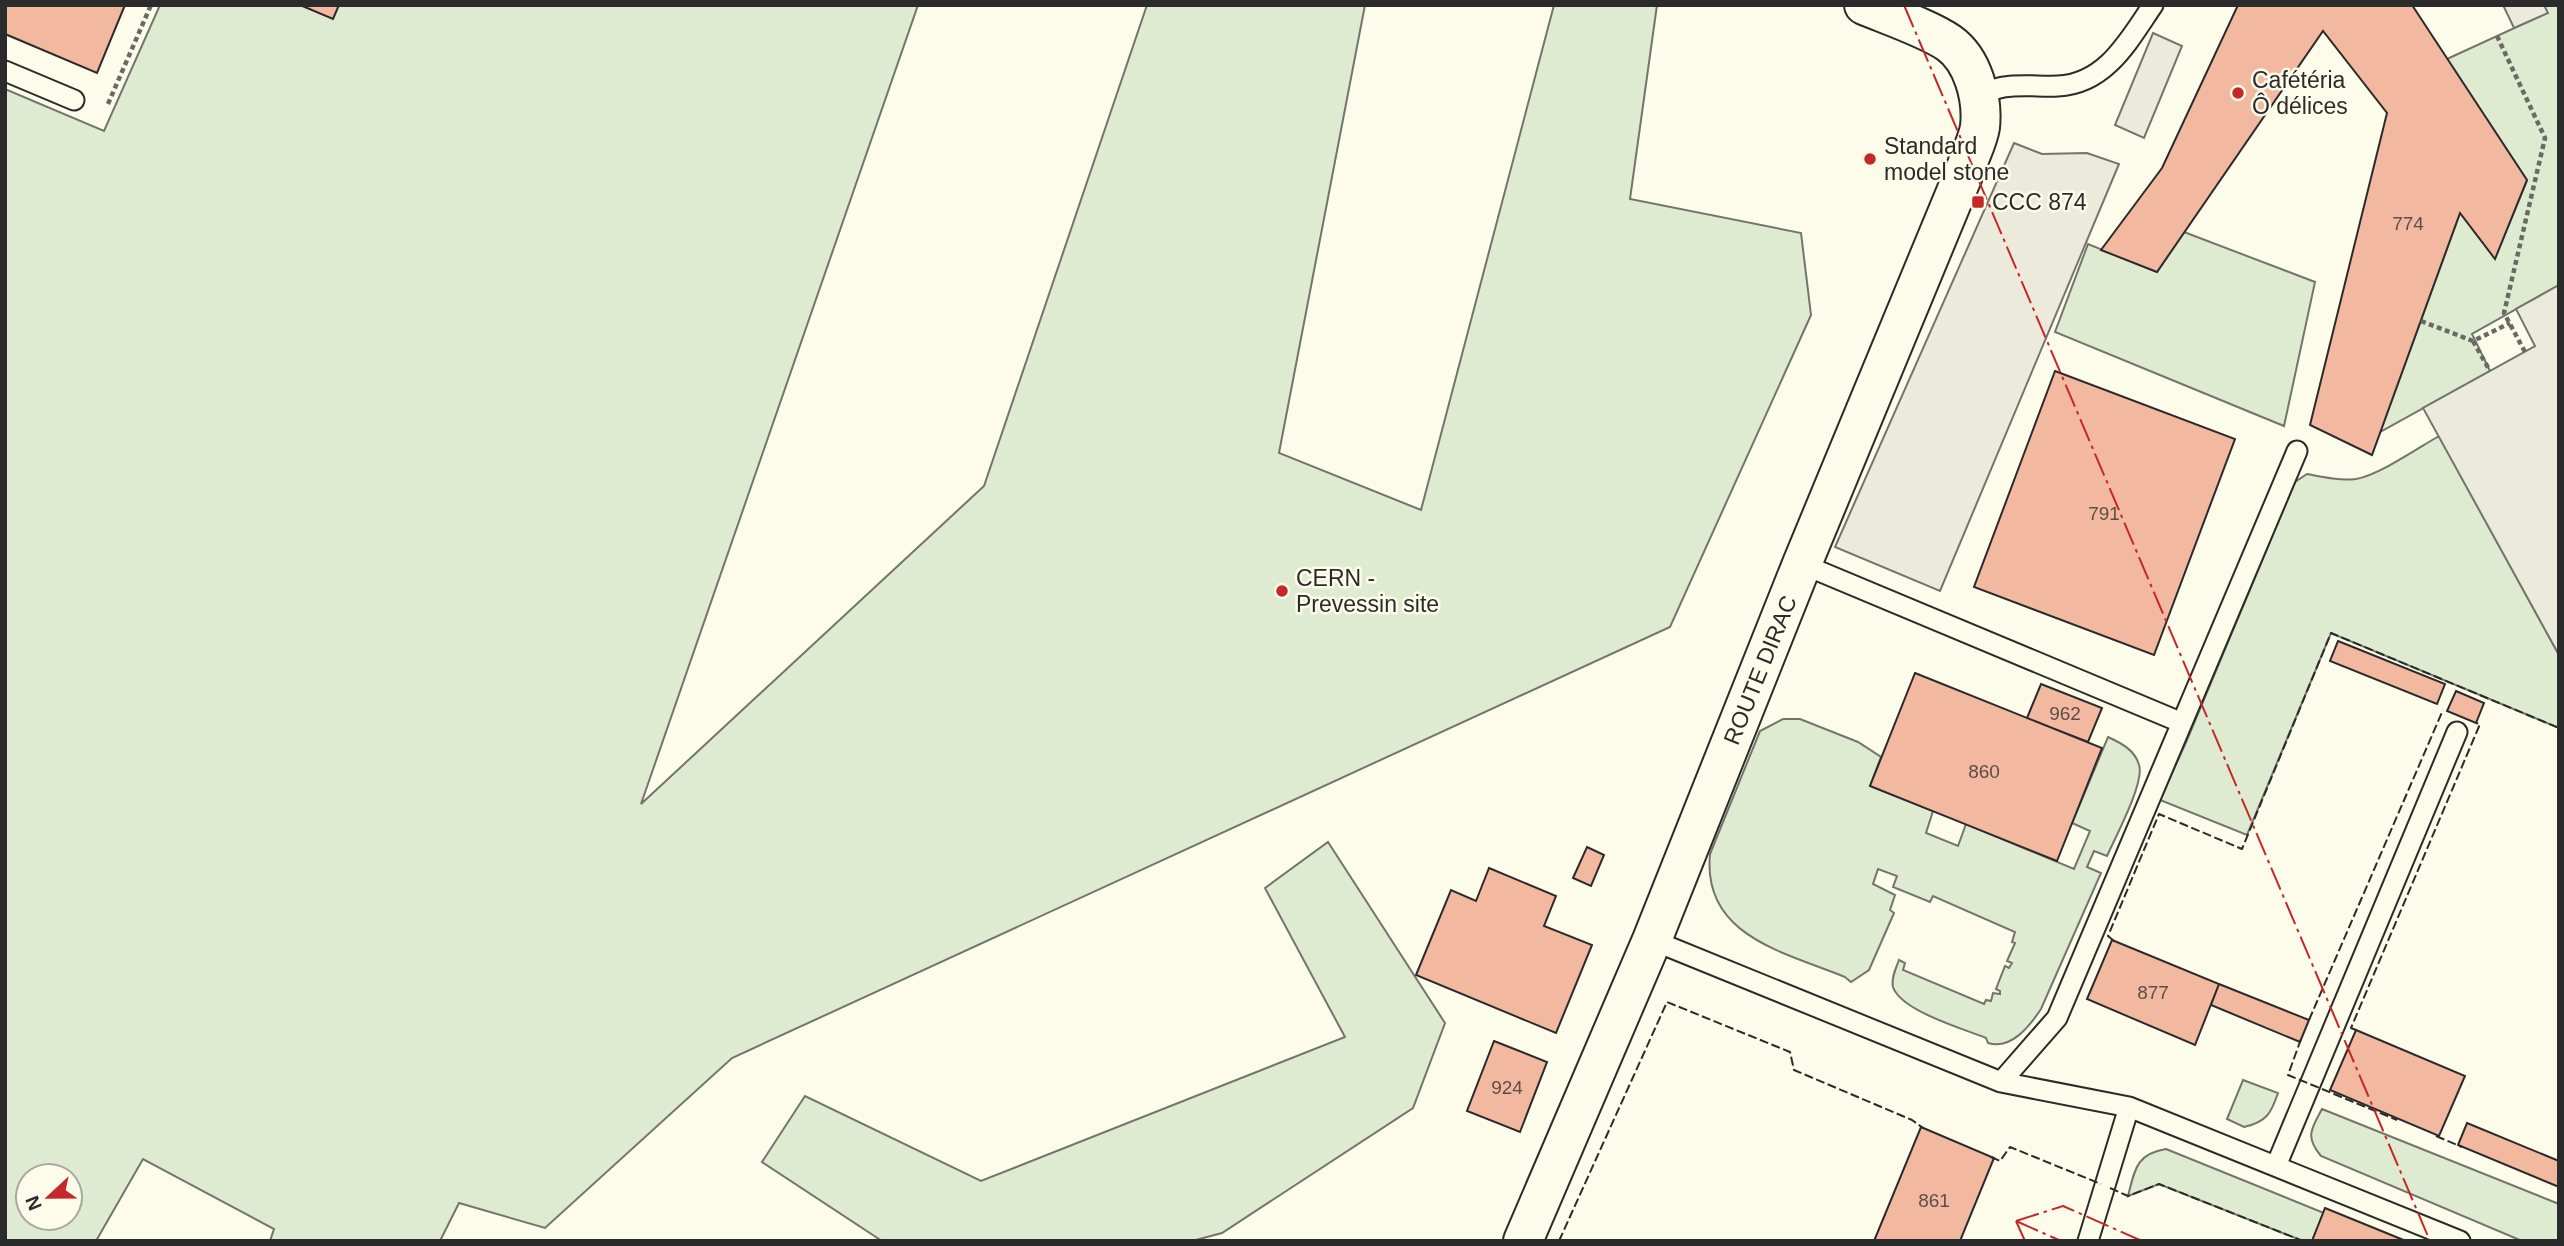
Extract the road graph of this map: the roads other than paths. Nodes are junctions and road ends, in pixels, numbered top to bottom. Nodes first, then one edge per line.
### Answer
1 (1864, 5) edge
2 (2152, 5) edge
3 (5, 71) edge
4 (1979, 95) junction
5 (74, 100) road end
6 (2297, 451) dead end
7 (1802, 564) junction
8 (2180, 722) junction
9 (2457, 732) dead end
10 (1652, 940) junction
11 (2001, 1082) junction
12 (2129, 1107) junction
13 (2276, 1166) junction
14 (1523, 1241) edge
15 (2088, 1241) edge
16 (2460, 1241) edge

1 - 4 street
2 - 4 lane
3 - 5 lane
4 - 7 street, ROUTE DIRAC
6 - 8 lane
7 - 8 lane
7 - 10 street, ROUTE DIRAC
8 - 11 lane
9 - 13 lane
10 - 11 lane
10 - 14 street, ROUTE DIRAC
11 - 12 lane
12 - 13 lane
12 - 15 lane
13 - 16 lane

